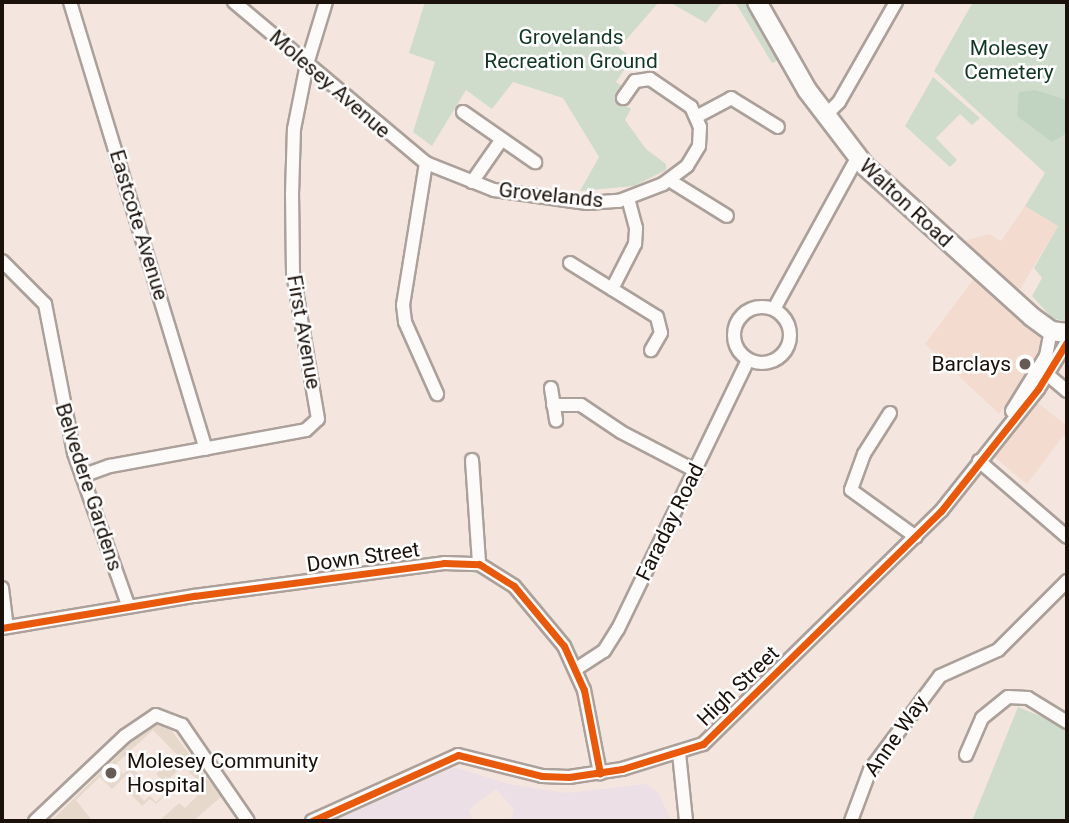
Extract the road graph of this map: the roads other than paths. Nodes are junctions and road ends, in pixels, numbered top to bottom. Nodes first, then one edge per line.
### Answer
1 (70, 2) edge
2 (234, 2) edge
3 (326, 2) edge
4 (757, 2) edge
5 (896, 2) edge
6 (307, 64) junction
7 (623, 97) dead end
8 (463, 112) dead end
9 (826, 115) junction
10 (696, 117) junction
11 (778, 127) dead end
12 (502, 139) junction
13 (858, 158) junction
14 (535, 162) dead end
15 (426, 163) junction
16 (669, 180) junction
17 (472, 182) junction
18 (628, 198) junction
19 (727, 216) dead end
20 (2, 261) edge
21 (570, 262) dead end
22 (612, 289) junction
23 (774, 309) junction
24 (1059, 332) edge
25 (1067, 342) edge
26 (650, 350) dead end
27 (748, 360) junction
28 (1048, 375) junction
29 (551, 388) dead end
30 (1067, 391) edge
31 (437, 394) dead end
32 (553, 405) junction
33 (890, 413) dead end
34 (556, 421) dead end
35 (1000, 433) junction
36 (206, 449) junction
37 (471, 460) dead end
38 (979, 461) junction
39 (696, 471) junction
40 (82, 476) junction
41 (916, 537) junction
42 (1067, 537) edge
43 (479, 564) junction
44 (1067, 581) edge
45 (2, 588) edge
46 (128, 605) junction
47 (4, 627) edge
48 (576, 669) junction
49 (1067, 722) edge
50 (678, 753) junction
51 (966, 755) dead end
52 (600, 773) junction
53 (35, 821) edge
54 (248, 821) edge
55 (312, 821) edge
56 (686, 821) edge
57 (851, 821) edge

1 - 36 street, Eastcote Avenue
2 - 6 street, Molesey Avenue
3 - 6 street, First Avenue
4 - 9 main road, Walton Road
5 - 9 street
6 - 15 street, Molesey Avenue
6 - 36 street, First Avenue
7 - 10 street
8 - 12 street, Grovelands
9 - 13 main road, Walton Road
10 - 11 street
10 - 16 street, Grovelands
12 - 14 street, Grovelands
12 - 17 street, Grovelands
13 - 23 street
13 - 24 main road, Walton Road
15 - 17 street, Grovelands
15 - 31 street
16 - 18 street, Grovelands
16 - 19 street
17 - 18 street, Grovelands
18 - 22 street
20 - 40 street, Belvedere Gardens
21 - 22 street
22 - 26 street
23 - 27 street
23 - 27 street
24 - 35 street, High Street
25 - 28 street, High Street
27 - 39 street, Faraday Road
28 - 30 street
28 - 35 street, High Street
29 - 32 street
32 - 34 street
32 - 39 street
33 - 41 street
35 - 38 street, High Street
36 - 40 street, First Avenue
37 - 43 street
38 - 41 street, High Street
38 - 42 street
39 - 48 street, Faraday Road
40 - 46 street, Belvedere Gardens
41 - 50 street, High Street
43 - 46 street, Down Street
43 - 48 street
44 - 57 street, Anne Way
45 - 47 street
46 - 47 street, Down Street
48 - 52 street
49 - 51 street
50 - 52 street, High Street
50 - 56 street
52 - 55 street, High Street
53 - 54 street

